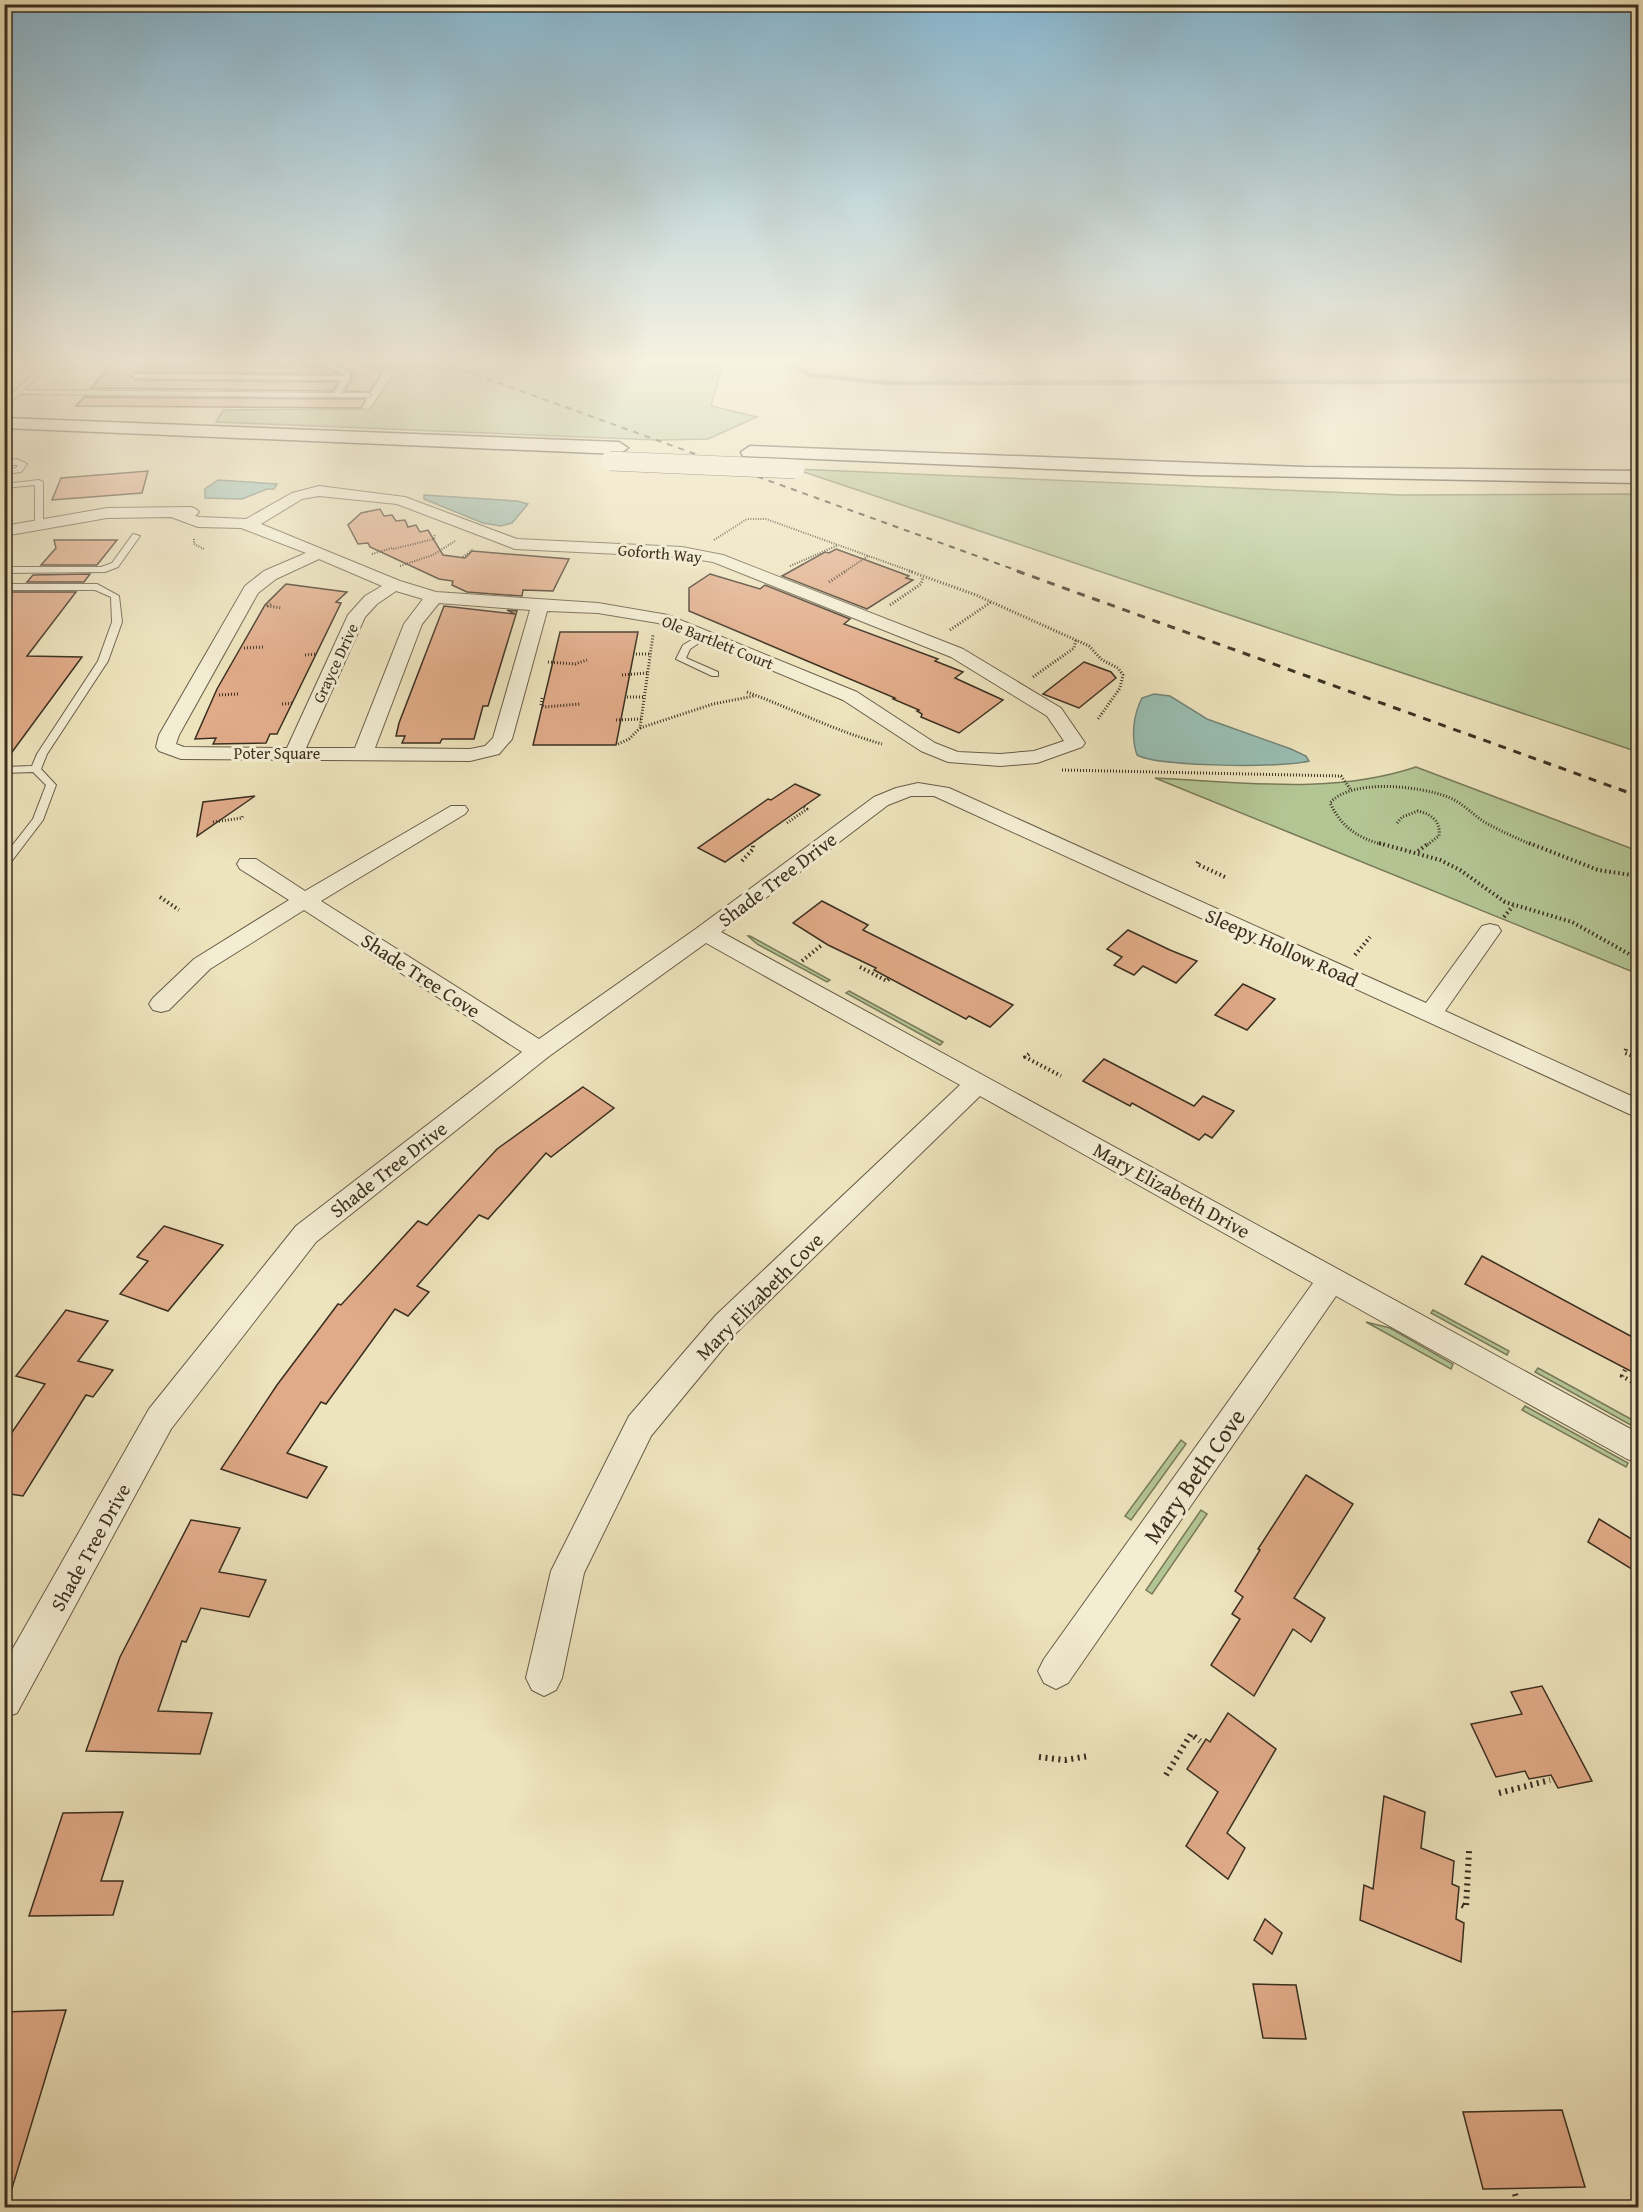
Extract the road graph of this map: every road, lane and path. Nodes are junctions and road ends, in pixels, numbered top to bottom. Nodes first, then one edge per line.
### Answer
1 (17, 461) edge
2 (701, 461) edge
3 (977, 461) edge
4 (4, 472) edge
5 (1638, 477) edge
6 (4, 486) edge
7 (1342, 492) dead end
8 (1638, 494) edge
9 (1484, 495) dead end
10 (39, 523) junction
11 (244, 524) junction
12 (4, 531) edge
13 (478, 532) junction
14 (434, 533) dead end
15 (136, 536) dead end
16 (196, 537) dead end
17 (708, 543) dead end
18 (839, 544) junction
19 (204, 549) dead end
20 (393, 549) dead end
21 (476, 550) dead end
22 (319, 553) junction
23 (868, 556) junction
24 (463, 557) dead end
25 (784, 568) dead end
26 (4, 570) edge
27 (374, 577) junction
28 (923, 577) junction
29 (394, 585) junction
30 (823, 586) dead end
31 (4, 587) edge
32 (435, 597) junction
33 (273, 601) dead end
34 (992, 602) junction
35 (540, 605) junction
36 (887, 607) dead end
37 (282, 608) dead end
38 (657, 627) dead end
39 (946, 632) dead end
40 (705, 635) junction
41 (1076, 640) junction
42 (263, 647) dead end
43 (241, 653) dead end
44 (633, 654) dead end
45 (649, 654) junction
46 (549, 658) dead end
47 (587, 660) dead end
48 (647, 673) junction
49 (715, 674) dead end
50 (622, 675) dead end
51 (1026, 679) dead end
52 (238, 694) dead end
53 (754, 696) dead end
54 (644, 697) junction
55 (542, 698) dead end
56 (627, 698) dead end
57 (215, 700) dead end
58 (580, 704) dead end
59 (1098, 718) dead end
60 (641, 719) junction
61 (616, 720) dead end
62 (640, 728) junction
63 (1075, 743) joint
64 (618, 744) dead end
65 (294, 754) junction
66 (363, 754) junction
67 (36, 769) junction
68 (4, 770) edge
69 (924, 788) joint
70 (804, 807) dead end
71 (458, 810) dead end
72 (243, 815) dead end
73 (213, 822) dead end
74 (787, 823) dead end
75 (1397, 824) dead end
76 (753, 844) dead end
77 (1417, 852) junction
78 (742, 861) dead end
79 (1198, 862) dead end
80 (4, 864) edge
81 (248, 864) dead end
82 (1225, 876) dead end
83 (1638, 876) edge
84 (160, 897) dead end
85 (303, 900) junction
86 (179, 910) dead end
87 (1490, 931) dead end
88 (705, 933) junction
89 (1370, 937) dead end
90 (823, 944) dead end
91 (1354, 955) dead end
92 (1638, 959) edge
93 (801, 962) dead end
94 (860, 967) dead end
95 (889, 979) dead end
96 (160, 1004) dead end
97 (1430, 1014) junction
98 (1626, 1049) dead end
99 (539, 1051) junction
100 (1029, 1054) dead end
101 (1638, 1058) edge
102 (1060, 1076) dead end
103 (977, 1083) junction
104 (1638, 1109) edge
105 (1331, 1281) junction
106 (1625, 1370) dead end
107 (1638, 1385) edge
108 (1638, 1449) edge
109 (1056, 1671) dead end
110 (543, 1678) dead end
111 (4, 1700) edge
112 (1200, 1741) dead end
113 (1089, 1756) dead end
114 (1039, 1757) dead end
115 (1166, 1775) dead end
116 (1550, 1780) dead end
117 (1499, 1793) dead end
118 (1469, 1851) dead end
119 (1462, 1905) dead end
120 (1515, 2194) dead end
121 (1519, 2208) edge

1 - 4 lane
2 - 7 main road, bridge
3 - 5 main road
6 - 10 lane
8 - 9 main road
10 - 11 street, Ole Bartlett Court
10 - 12 street, Ole Bartlett Court
11 - 13 street, Goforth Way
11 - 22 street, Ole Bartlett Court
13 - 27 path
13 - 63 street, Goforth Way
14 - 20 path
15 - 26 lane
16 - 19 path
17 - 18 path
18 - 23 path
18 - 25 path
21 - 24 path
22 - 27 street, Ole Bartlett Court
22 - 65 street, Poter Square
23 - 28 path
23 - 30 path
27 - 29 street, Ole Bartlett Court
28 - 34 path
28 - 36 path
29 - 32 street, Ole Bartlett Court
29 - 65 street, Grayce Drive
31 - 67 lane
32 - 35 street, Ole Bartlett Court
32 - 66 street
33 - 37 path
34 - 39 path
34 - 41 path
35 - 40 street, Ole Bartlett Court
35 - 66 street, Poter Square
38 - 45 path
40 - 49 lane
40 - 63 street, Ole Bartlett Court
41 - 51 path
41 - 59 path
42 - 43 path
44 - 45 path
45 - 48 path
46 - 47 path
48 - 50 path
48 - 54 path
52 - 57 path
53 - 62 path
54 - 56 path
54 - 60 path
55 - 58 path
60 - 61 path
60 - 62 path
62 - 64 path
65 - 66 street, Poter Square
67 - 68 lane
67 - 80 lane
69 - 88 street, Shade Tree Drive
69 - 97 street, Sleepy Hollow Road
70 - 74 path
71 - 85 street
72 - 73 path
75 - 77 path
76 - 78 path
77 - 83 path
77 - 92 path
79 - 82 path
81 - 85 street, Shade Tree Cove
84 - 86 path
85 - 96 street
85 - 99 street, Shade Tree Cove
87 - 97 street
88 - 99 street, Shade Tree Drive
88 - 103 street, Mary Elizabeth Drive
89 - 91 path
90 - 93 path
94 - 95 path
97 - 104 street, Sleepy Hollow Road
98 - 101 path
99 - 111 street, Shade Tree Drive
100 - 102 path
103 - 105 street, Mary Elizabeth Drive
103 - 110 street, Mary Elizabeth Cove
105 - 108 street, Mary Elizabeth Drive
105 - 109 street, Mary Beth Cove
106 - 107 path
112 - 115 path
113 - 114 path
116 - 117 path
118 - 119 path
120 - 121 path

